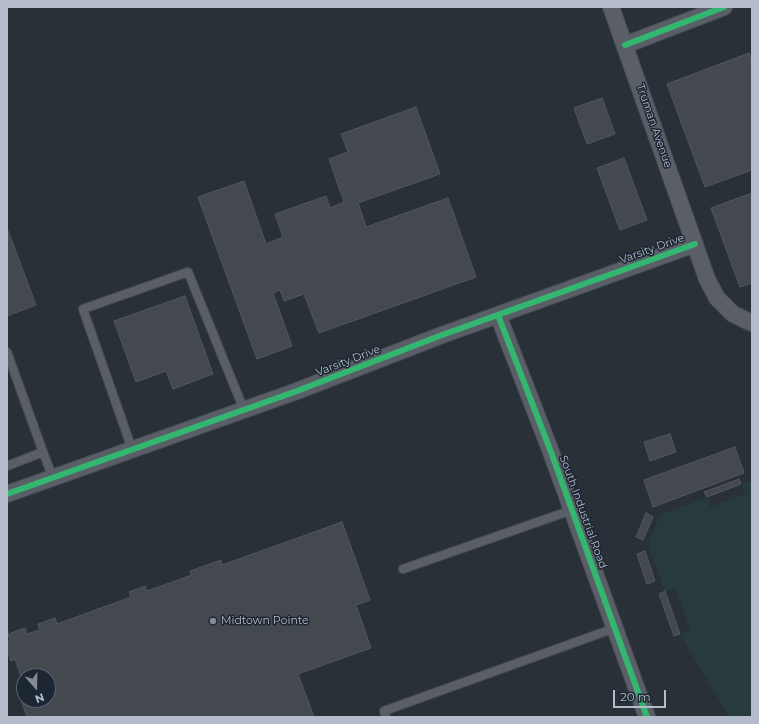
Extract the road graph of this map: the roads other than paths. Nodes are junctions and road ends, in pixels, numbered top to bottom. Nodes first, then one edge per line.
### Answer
1 (611, 7) edge
2 (724, 7) edge
3 (625, 45) junction
4 (695, 244) junction
5 (498, 315) junction
6 (752, 322) edge
7 (7, 352) edge
8 (244, 410) junction
9 (132, 449) junction
10 (44, 452) junction
11 (7, 466) edge
12 (53, 478) junction
13 (7, 494) edge
14 (572, 510) junction
15 (403, 569) dead end
16 (615, 628) junction
17 (386, 717) edge
18 (647, 717) edge

1 - 3 street, Truman Avenue
2 - 3 street
3 - 4 street, Truman Avenue
4 - 5 street, Varsity Drive
4 - 6 street, Varsity Drive
5 - 8 street, Varsity Drive
5 - 14 street, South Industrial Road
7 - 10 lane
8 - 9 street, Varsity Drive
8 - 9 lane
9 - 12 street, Varsity Drive
10 - 11 lane
10 - 12 lane
12 - 13 street, Varsity Drive
14 - 15 lane
14 - 16 street, South Industrial Road
16 - 17 lane
16 - 18 street, South Industrial Road

